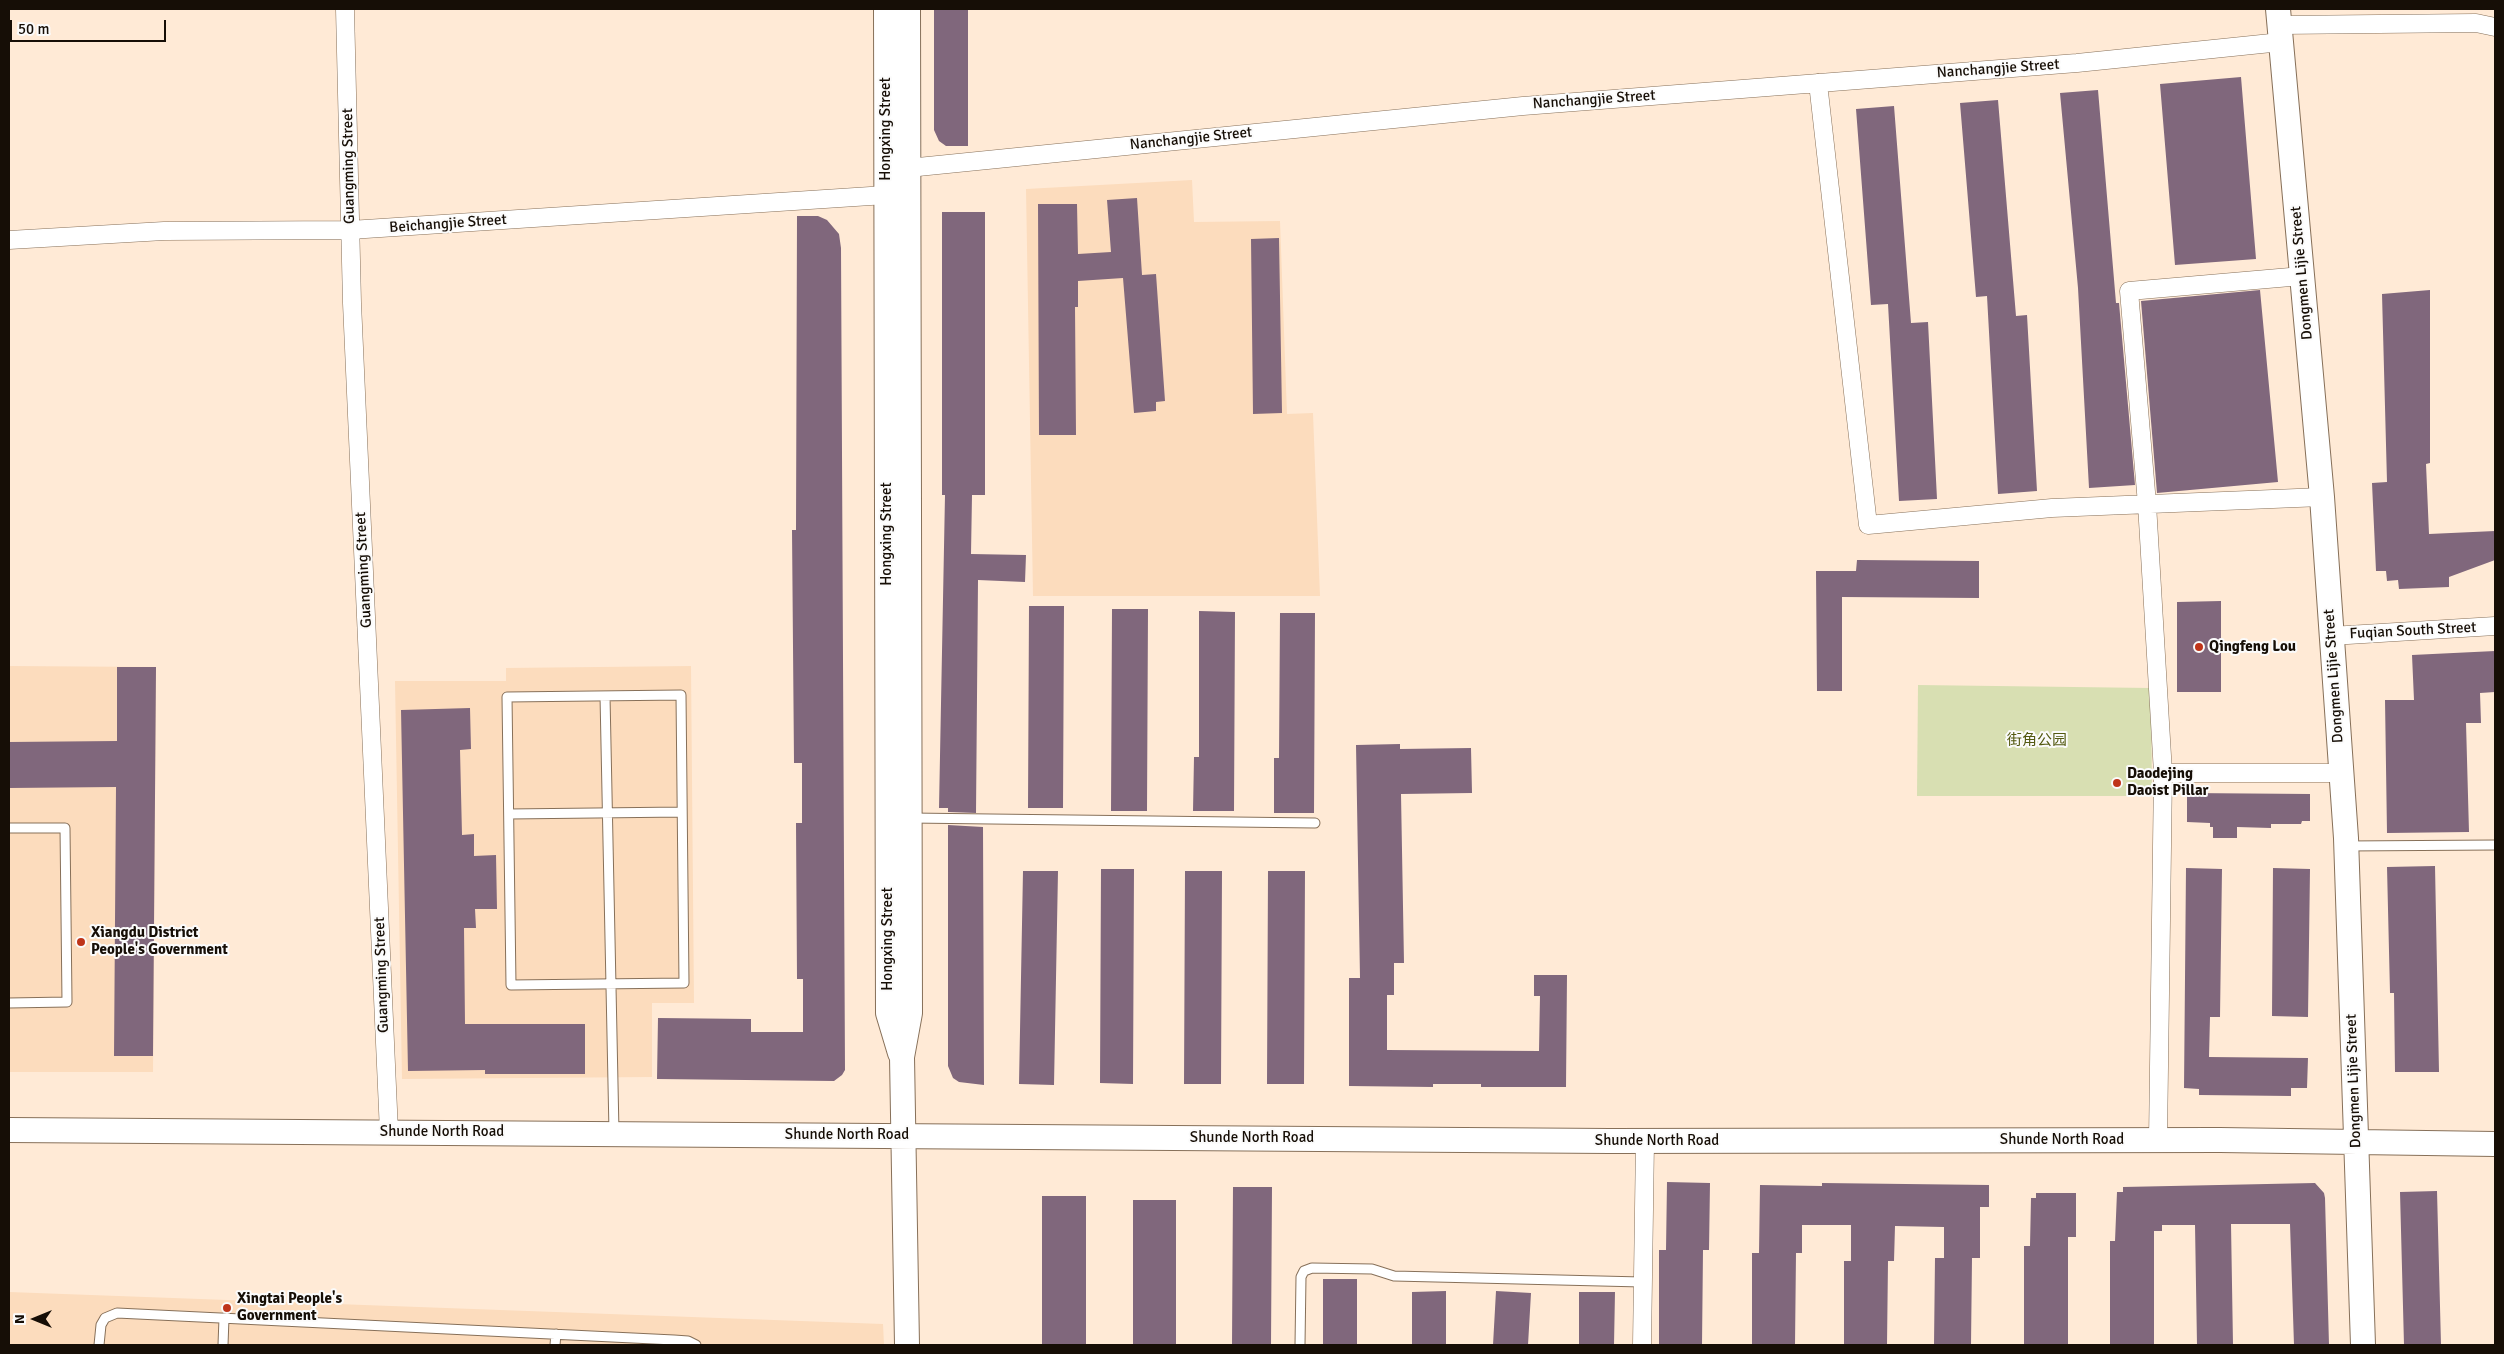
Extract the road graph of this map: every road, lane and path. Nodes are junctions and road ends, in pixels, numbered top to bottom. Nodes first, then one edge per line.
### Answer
1 (345, 9) edge
2 (886, 9) edge
3 (908, 9) edge
4 (2280, 25) edge
5 (2495, 26) edge
6 (1818, 83) junction
7 (908, 168) junction
8 (886, 195) junction
9 (350, 230) junction
10 (9, 240) edge
11 (2302, 276) junction
12 (2322, 497) junction
13 (2147, 504) junction
14 (2495, 626) edge
15 (2331, 636) junction
16 (606, 696) junction
17 (2341, 772) junction
18 (2163, 773) junction
19 (682, 812) junction
20 (608, 813) junction
21 (509, 814) junction
22 (910, 818) junction
23 (1315, 823) dead end
24 (9, 828) edge
25 (2495, 845) edge
26 (2346, 846) junction
27 (611, 984) junction
28 (9, 1003) edge
29 (902, 1057) junction
30 (9, 1130) edge
31 (389, 1132) junction
32 (614, 1133) junction
33 (903, 1135) junction
34 (2158, 1140) junction
35 (1644, 1141) junction
36 (2357, 1142) junction
37 (2495, 1144) edge
38 (1642, 1282) junction
39 (224, 1318) junction
40 (556, 1334) junction
41 (99, 1345) edge
42 (223, 1345) edge
43 (556, 1345) edge
44 (696, 1345) edge
45 (907, 1345) edge
46 (1300, 1345) edge
47 (1642, 1345) edge
48 (2363, 1345) edge

1 - 9 street, Guangming Street
2 - 8 street, Hongxing Street
3 - 7 street, Hongxing Street
4 - 5 street, Nanchangjie Street
4 - 6 street, Nanchangjie Street
4 - 11 street, Dongmen Lijie Street
6 - 7 street, Nanchangjie Street
6 - 13 street
7 - 22 street, Hongxing Street
8 - 9 street, Beichangjie Street
8 - 29 street, Hongxing Street
9 - 10 street, Beichangjie Street
9 - 31 street, Guangming Street
11 - 12 street, Dongmen Lijie Street
11 - 13 street
12 - 13 street
12 - 15 street, Dongmen Lijie Street
13 - 18 street
14 - 15 street, Fuqian South Street
15 - 17 street, Dongmen Lijie Street
16 - 19 lane
16 - 20 lane
16 - 21 lane
17 - 18 street
17 - 26 street, Dongmen Lijie Street
18 - 34 street
19 - 20 lane
19 - 27 lane
20 - 21 lane
20 - 27 lane
21 - 27 lane
22 - 23 lane
22 - 29 street, Hongxing Street
24 - 28 lane
25 - 26 lane
26 - 36 street, Dongmen Lijie Street
27 - 32 lane
29 - 33 street, Hongxing Street
30 - 31 street, Shunde North Road
31 - 32 street, Shunde North Road
32 - 33 street, Shunde North Road
33 - 35 street, Shunde North Road
33 - 45 street, Hongxing Street
34 - 35 street, Shunde North Road
34 - 36 street, Shunde North Road
35 - 38 street
36 - 37 street, Shunde North Road
36 - 48 street, Dongmen Lijie Street
38 - 46 lane
38 - 47 street
39 - 40 lane
39 - 41 lane
39 - 42 lane
40 - 43 lane
40 - 44 lane

